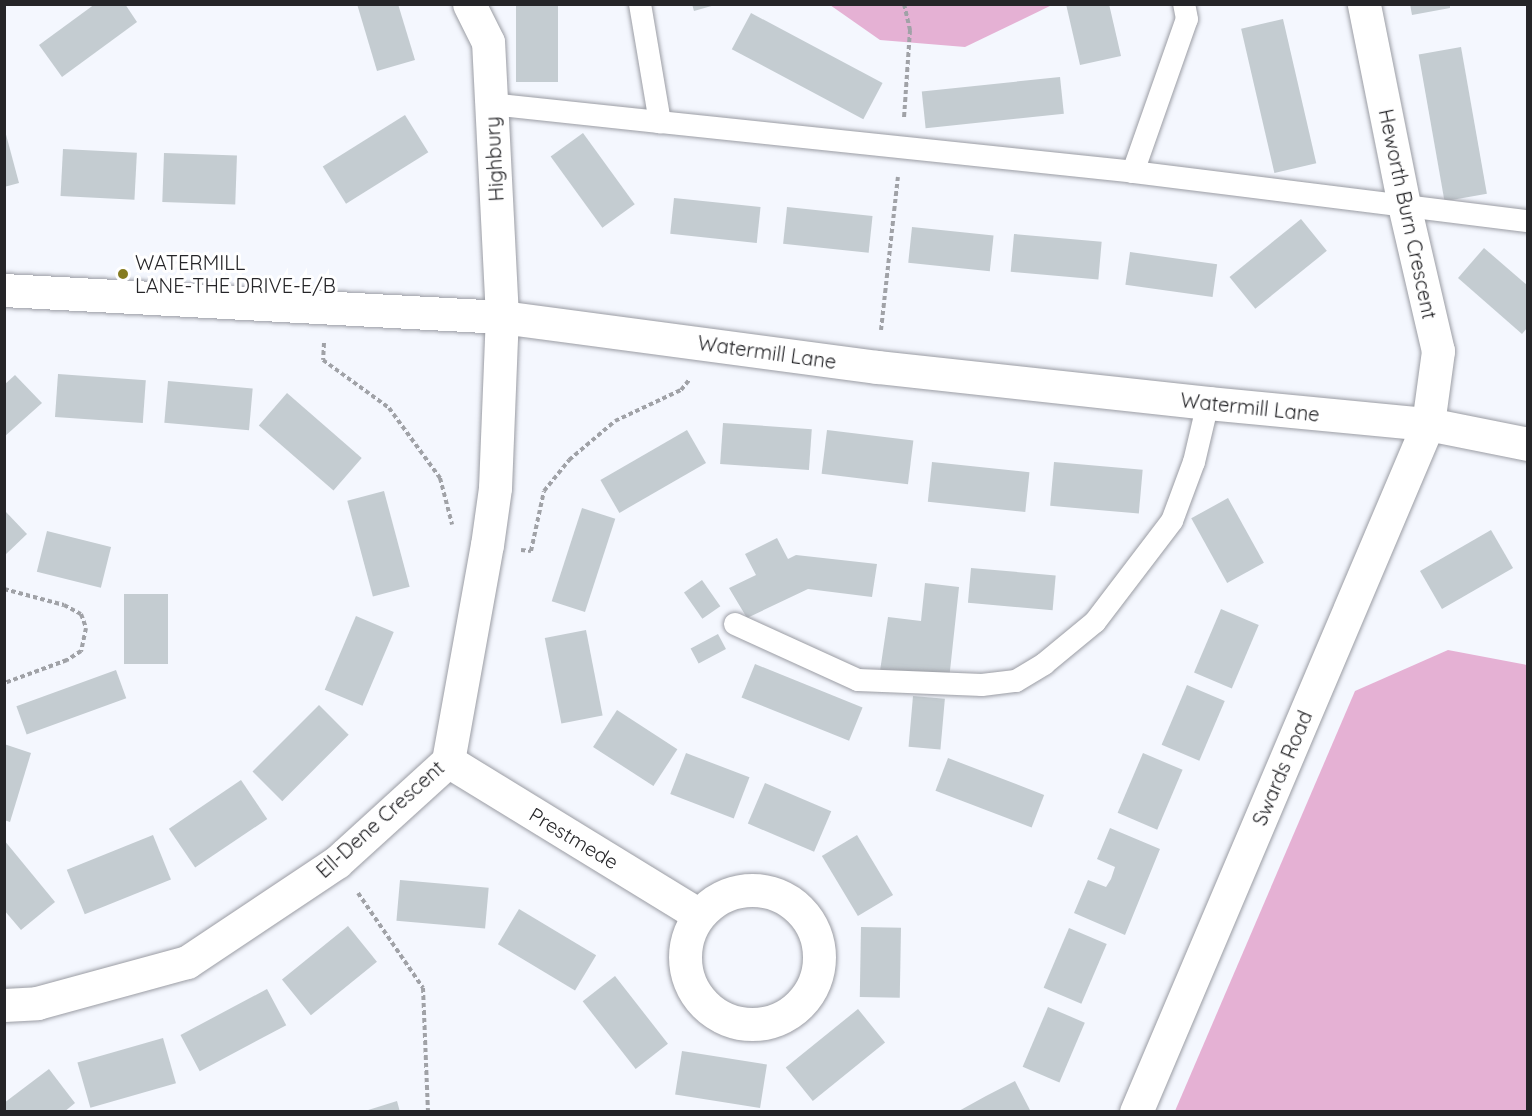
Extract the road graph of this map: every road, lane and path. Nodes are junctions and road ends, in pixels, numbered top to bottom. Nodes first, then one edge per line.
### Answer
1 (469, 4) edge
2 (640, 4) edge
3 (904, 4) edge
4 (1184, 4) edge
5 (1364, 4) edge
6 (491, 104) junction
7 (660, 122) junction
8 (902, 147) junction
9 (1133, 172) junction
10 (1404, 205) junction
11 (1527, 221) edge
12 (4, 290) edge
13 (327, 307) junction
14 (502, 317) junction
15 (698, 343) junction
16 (877, 367) junction
17 (1208, 403) junction
18 (1428, 424) junction
19 (1527, 444) edge
20 (487, 544) junction
21 (4, 590) edge
22 (735, 624) dead end
23 (4, 683) edge
24 (448, 761) junction
25 (337, 862) junction
26 (699, 915) junction
27 (4, 1005) edge
28 (428, 1112) edge
29 (1136, 1112) edge

1 - 6 street, Highbury
2 - 7 lane
3 - 8 path
4 - 9 lane
5 - 10 street, Heworth Burn Crescent
6 - 7 lane
6 - 14 street, Highbury
7 - 8 lane
8 - 9 lane
8 - 16 path
9 - 10 lane
10 - 11 lane
10 - 18 street, Heworth Burn Crescent
12 - 13 street, Watermill Lane
13 - 14 street, Watermill Lane
13 - 20 path
14 - 15 street, Watermill Lane
14 - 20 street, Ell-Dene Crescent
15 - 16 street, Watermill Lane
15 - 20 path
16 - 17 street, Watermill Lane
17 - 18 street, Watermill Lane
17 - 22 lane
18 - 19 street, Watermill Lane
18 - 29 street, Swards Road
20 - 24 street, Ell-Dene Crescent
21 - 23 path
24 - 25 street, Ell-Dene Crescent
24 - 26 street, Prestmede
25 - 27 street, Ell-Dene Crescent
25 - 28 path
26 - 26 street

